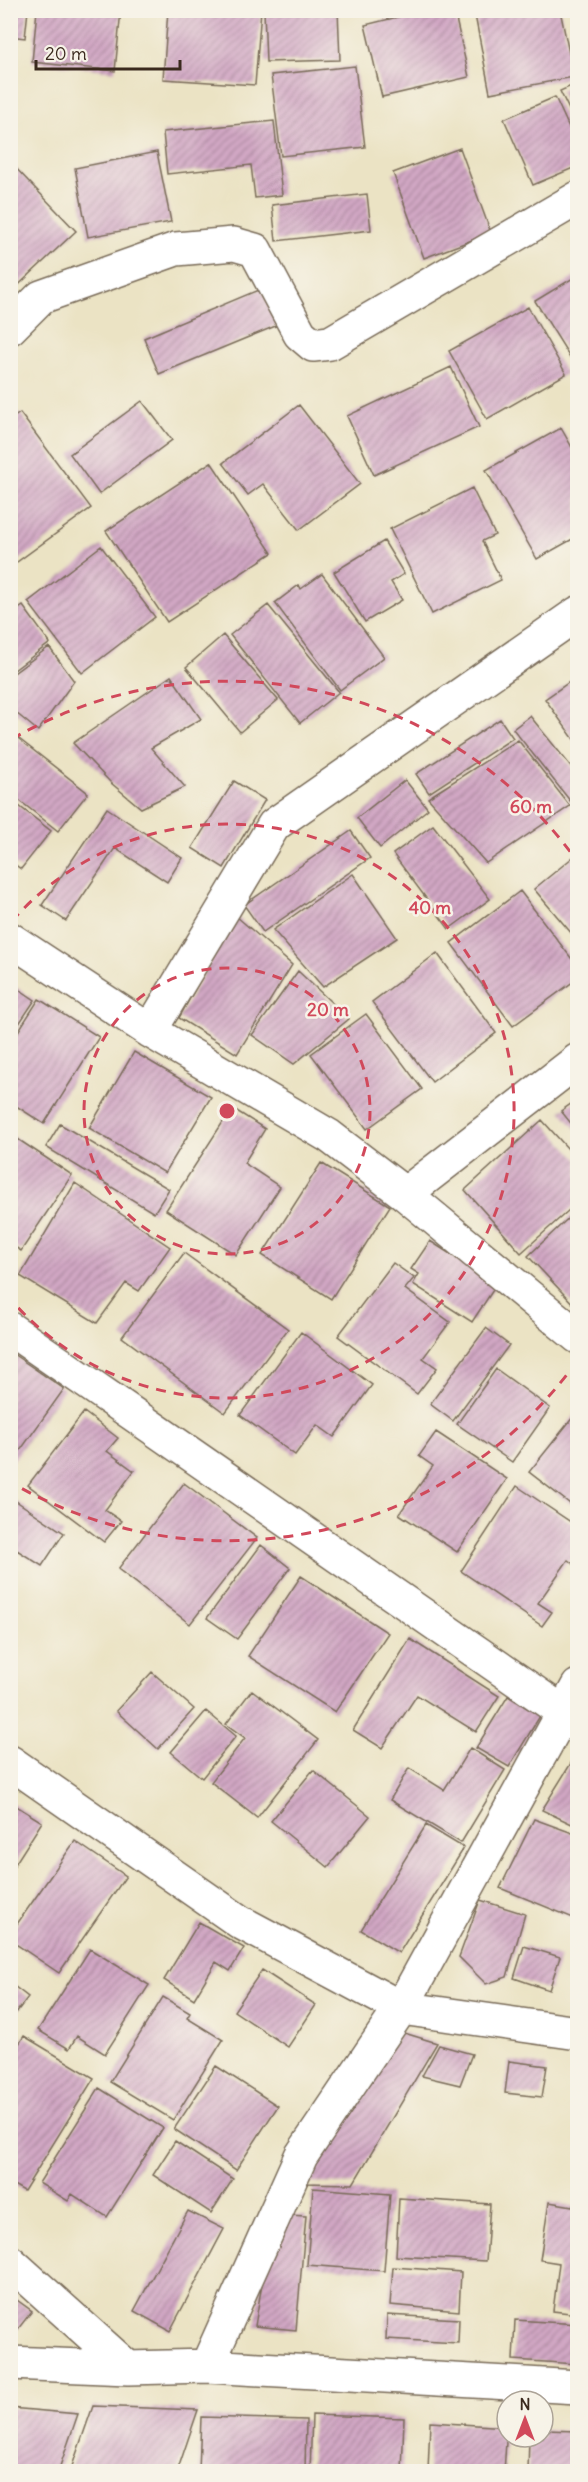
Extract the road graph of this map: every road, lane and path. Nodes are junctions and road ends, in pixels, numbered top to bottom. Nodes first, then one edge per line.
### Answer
1 (578, 198) edge
2 (10, 328) edge
3 (578, 613) edge
4 (10, 939) edge
5 (150, 1031) junction
6 (578, 1060) edge
7 (405, 1194) junction
8 (10, 1329) edge
9 (578, 1337) edge
10 (570, 1699) edge
11 (10, 1762) edge
12 (401, 2007) junction
13 (578, 2033) edge
14 (10, 2262) edge
15 (10, 2363) edge
16 (207, 2366) junction
17 (128, 2368) junction
18 (578, 2386) edge

1 - 2 street
3 - 5 street
4 - 5 street
5 - 7 street
6 - 7 street
7 - 9 street
8 - 10 street
10 - 12 street
11 - 12 street
12 - 13 street
12 - 16 street
14 - 17 street
15 - 17 street
16 - 17 street
16 - 18 street

